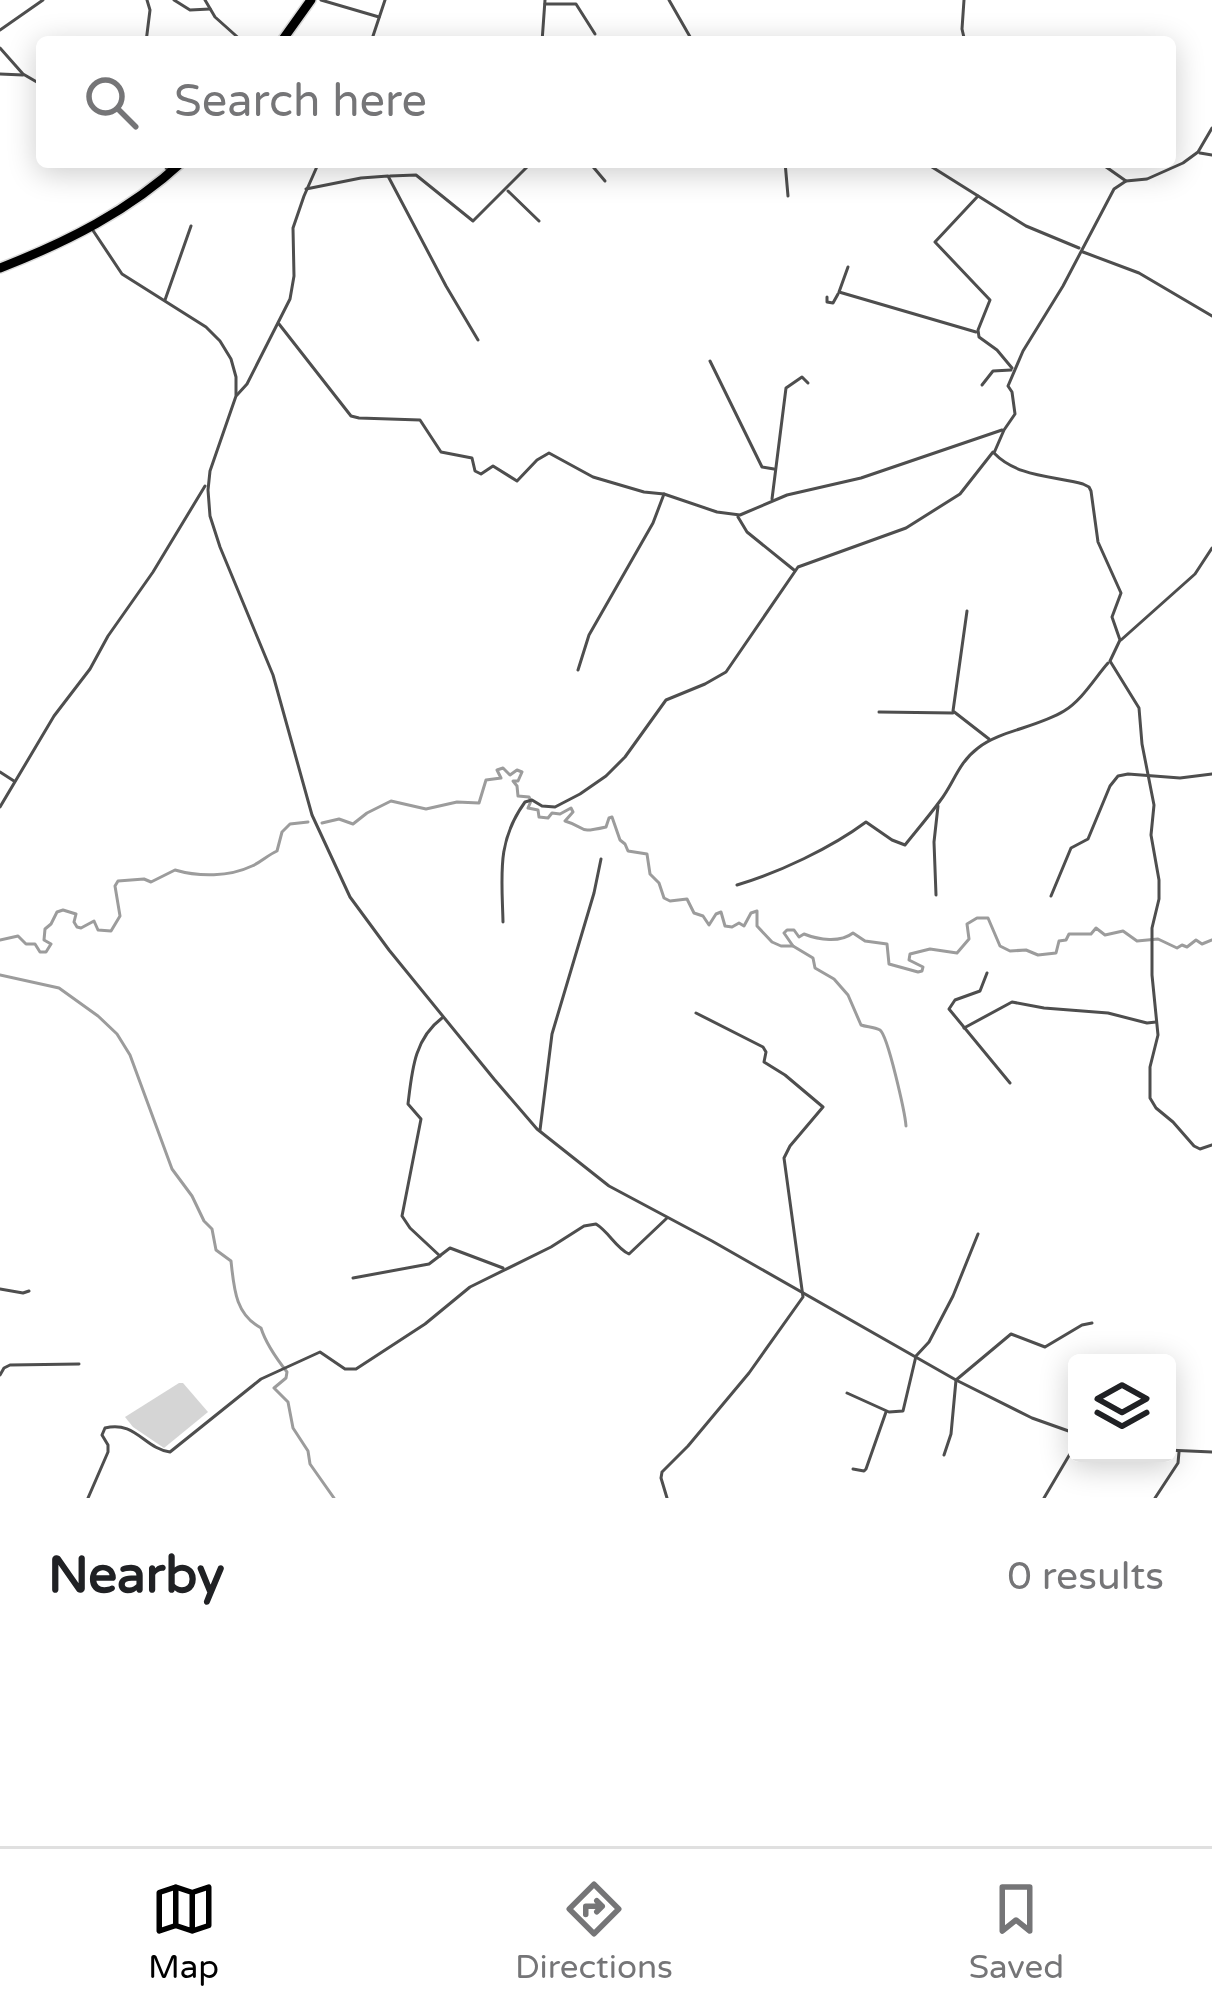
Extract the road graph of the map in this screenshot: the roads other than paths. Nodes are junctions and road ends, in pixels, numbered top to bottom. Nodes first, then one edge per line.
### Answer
1 (43, 0) edge
2 (147, 0) edge
3 (174, 0) edge
4 (206, 0) edge
5 (311, 0) edge
6 (321, 0) edge
7 (385, 0) edge
8 (669, 0) edge
9 (964, 0) edge
10 (545, 2) edge
11 (210, 8) junction
12 (379, 16) junction
13 (0, 30) edge
14 (596, 34) dead end
15 (147, 36) edge
16 (236, 36) edge
17 (285, 36) edge
18 (373, 36) edge
19 (542, 36) edge
20 (689, 36) edge
21 (964, 36) edge
22 (0, 48) edge
23 (0, 74) edge
24 (25, 75) junction
25 (36, 81) edge
26 (1212, 128) edge
27 (1198, 152) junction
28 (1212, 155) edge
29 (1176, 166) edge
30 (166, 168) edge
31 (175, 168) edge
32 (316, 168) edge
33 (526, 168) edge
34 (594, 168) edge
35 (786, 168) edge
36 (934, 168) edge
37 (1107, 168) edge
38 (1172, 168) edge
39 (170, 173) junction
40 (388, 176) junction
41 (605, 181) dead end
42 (1126, 182) junction
43 (306, 189) junction
44 (506, 190) junction
45 (788, 196) dead end
46 (978, 196) junction
47 (539, 221) dead end
48 (191, 226) dead end
49 (91, 227) junction
50 (1082, 250) junction
51 (2, 264) edge
52 (848, 267) dead end
53 (839, 292) junction
54 (826, 297) dead end
55 (164, 302) junction
56 (1212, 316) edge
57 (279, 324) junction
58 (978, 333) junction
59 (478, 340) dead end
60 (710, 362) dead end
61 (1013, 370) junction
62 (808, 383) dead end
63 (982, 385) dead end
64 (236, 396) junction
65 (1004, 430) junction
66 (994, 451) junction
67 (776, 470) junction
68 (208, 483) junction
69 (664, 494) junction
70 (772, 501) junction
71 (737, 515) junction
72 (1212, 548) edge
73 (794, 570) junction
74 (967, 611) dead end
75 (1120, 640) junction
76 (1110, 661) junction
77 (578, 670) dead end
78 (879, 712) dead end
79 (955, 713) junction
80 (989, 741) junction
81 (0, 772) edge
82 (1212, 774) edge
83 (1149, 776) junction
84 (16, 782) junction
85 (938, 804) junction
86 (0, 807) edge
87 (601, 859) dead end
88 (737, 885) dead end
89 (936, 895) dead end
90 (1051, 896) dead end
91 (503, 922) dead end
92 (986, 973) dead end
93 (696, 1013) dead end
94 (443, 1017) junction
95 (1158, 1022) junction
96 (964, 1028) junction
97 (1010, 1083) dead end
98 (540, 1132) junction
99 (1212, 1145) edge
100 (668, 1217) junction
101 (978, 1234) dead end
102 (440, 1256) junction
103 (504, 1269) junction
104 (353, 1278) dead end
105 (0, 1289) edge
106 (29, 1291) dead end
107 (804, 1293) junction
108 (1092, 1323) dead end
109 (916, 1356) junction
110 (80, 1364) dead end
111 (0, 1375) edge
112 (956, 1380) junction
113 (847, 1393) dead end
114 (886, 1411) junction
115 (1068, 1431) edge
116 (1176, 1452) edge
117 (1179, 1452) junction
118 (1212, 1452) edge
119 (944, 1454) dead end
120 (1068, 1457) edge
121 (853, 1469) dead end
122 (88, 1498) edge
123 (667, 1498) edge
124 (1044, 1498) edge
125 (1155, 1498) edge

1 - 13 street
2 - 15 street
3 - 11 street
4 - 11 street
5 - 17 main road
6 - 12 street
7 - 12 street
8 - 20 street
9 - 21 street
10 - 14 street
10 - 19 street
11 - 16 street
12 - 18 street
22 - 24 street
23 - 24 street
24 - 25 street
26 - 27 street
27 - 28 street
27 - 29 street
30 - 39 street
31 - 39 main road
32 - 43 street
33 - 44 street
34 - 41 street
35 - 45 street
36 - 46 street
37 - 42 street
38 - 42 street
39 - 49 main road
40 - 43 street
40 - 44 street
40 - 59 street
42 - 50 street
43 - 57 street
44 - 47 street
46 - 50 street
46 - 58 street
48 - 55 street
49 - 51 main road
49 - 55 street
50 - 56 street
50 - 61 street
52 - 53 street
53 - 54 street
53 - 58 street
55 - 64 street
57 - 64 street
57 - 69 street
58 - 61 street
60 - 67 street
61 - 63 street
61 - 65 street
62 - 67 street
64 - 68 street
65 - 66 street
65 - 70 street
66 - 73 street
66 - 75 street
67 - 70 street
68 - 84 street
68 - 94 street
69 - 71 street
69 - 77 street
70 - 71 street
71 - 73 street
72 - 75 street
73 - 91 street
74 - 79 street
75 - 76 street
76 - 80 street
76 - 83 street
78 - 79 street
79 - 80 street
80 - 85 street
81 - 84 street
82 - 83 street
83 - 90 street
83 - 95 street
84 - 86 street
85 - 88 street
85 - 89 street
87 - 98 street
92 - 96 street
93 - 107 street
94 - 98 street
94 - 102 street
95 - 96 street
95 - 99 street
96 - 97 street
98 - 100 street
100 - 103 street
100 - 107 street
101 - 109 street
102 - 103 street
102 - 104 street
103 - 122 street
105 - 106 street
107 - 109 street
107 - 123 street
108 - 112 street
109 - 112 street
109 - 114 street
110 - 111 street
112 - 115 street
112 - 119 street
113 - 114 street
114 - 121 street
116 - 117 street
117 - 118 street
117 - 125 street
120 - 124 street

